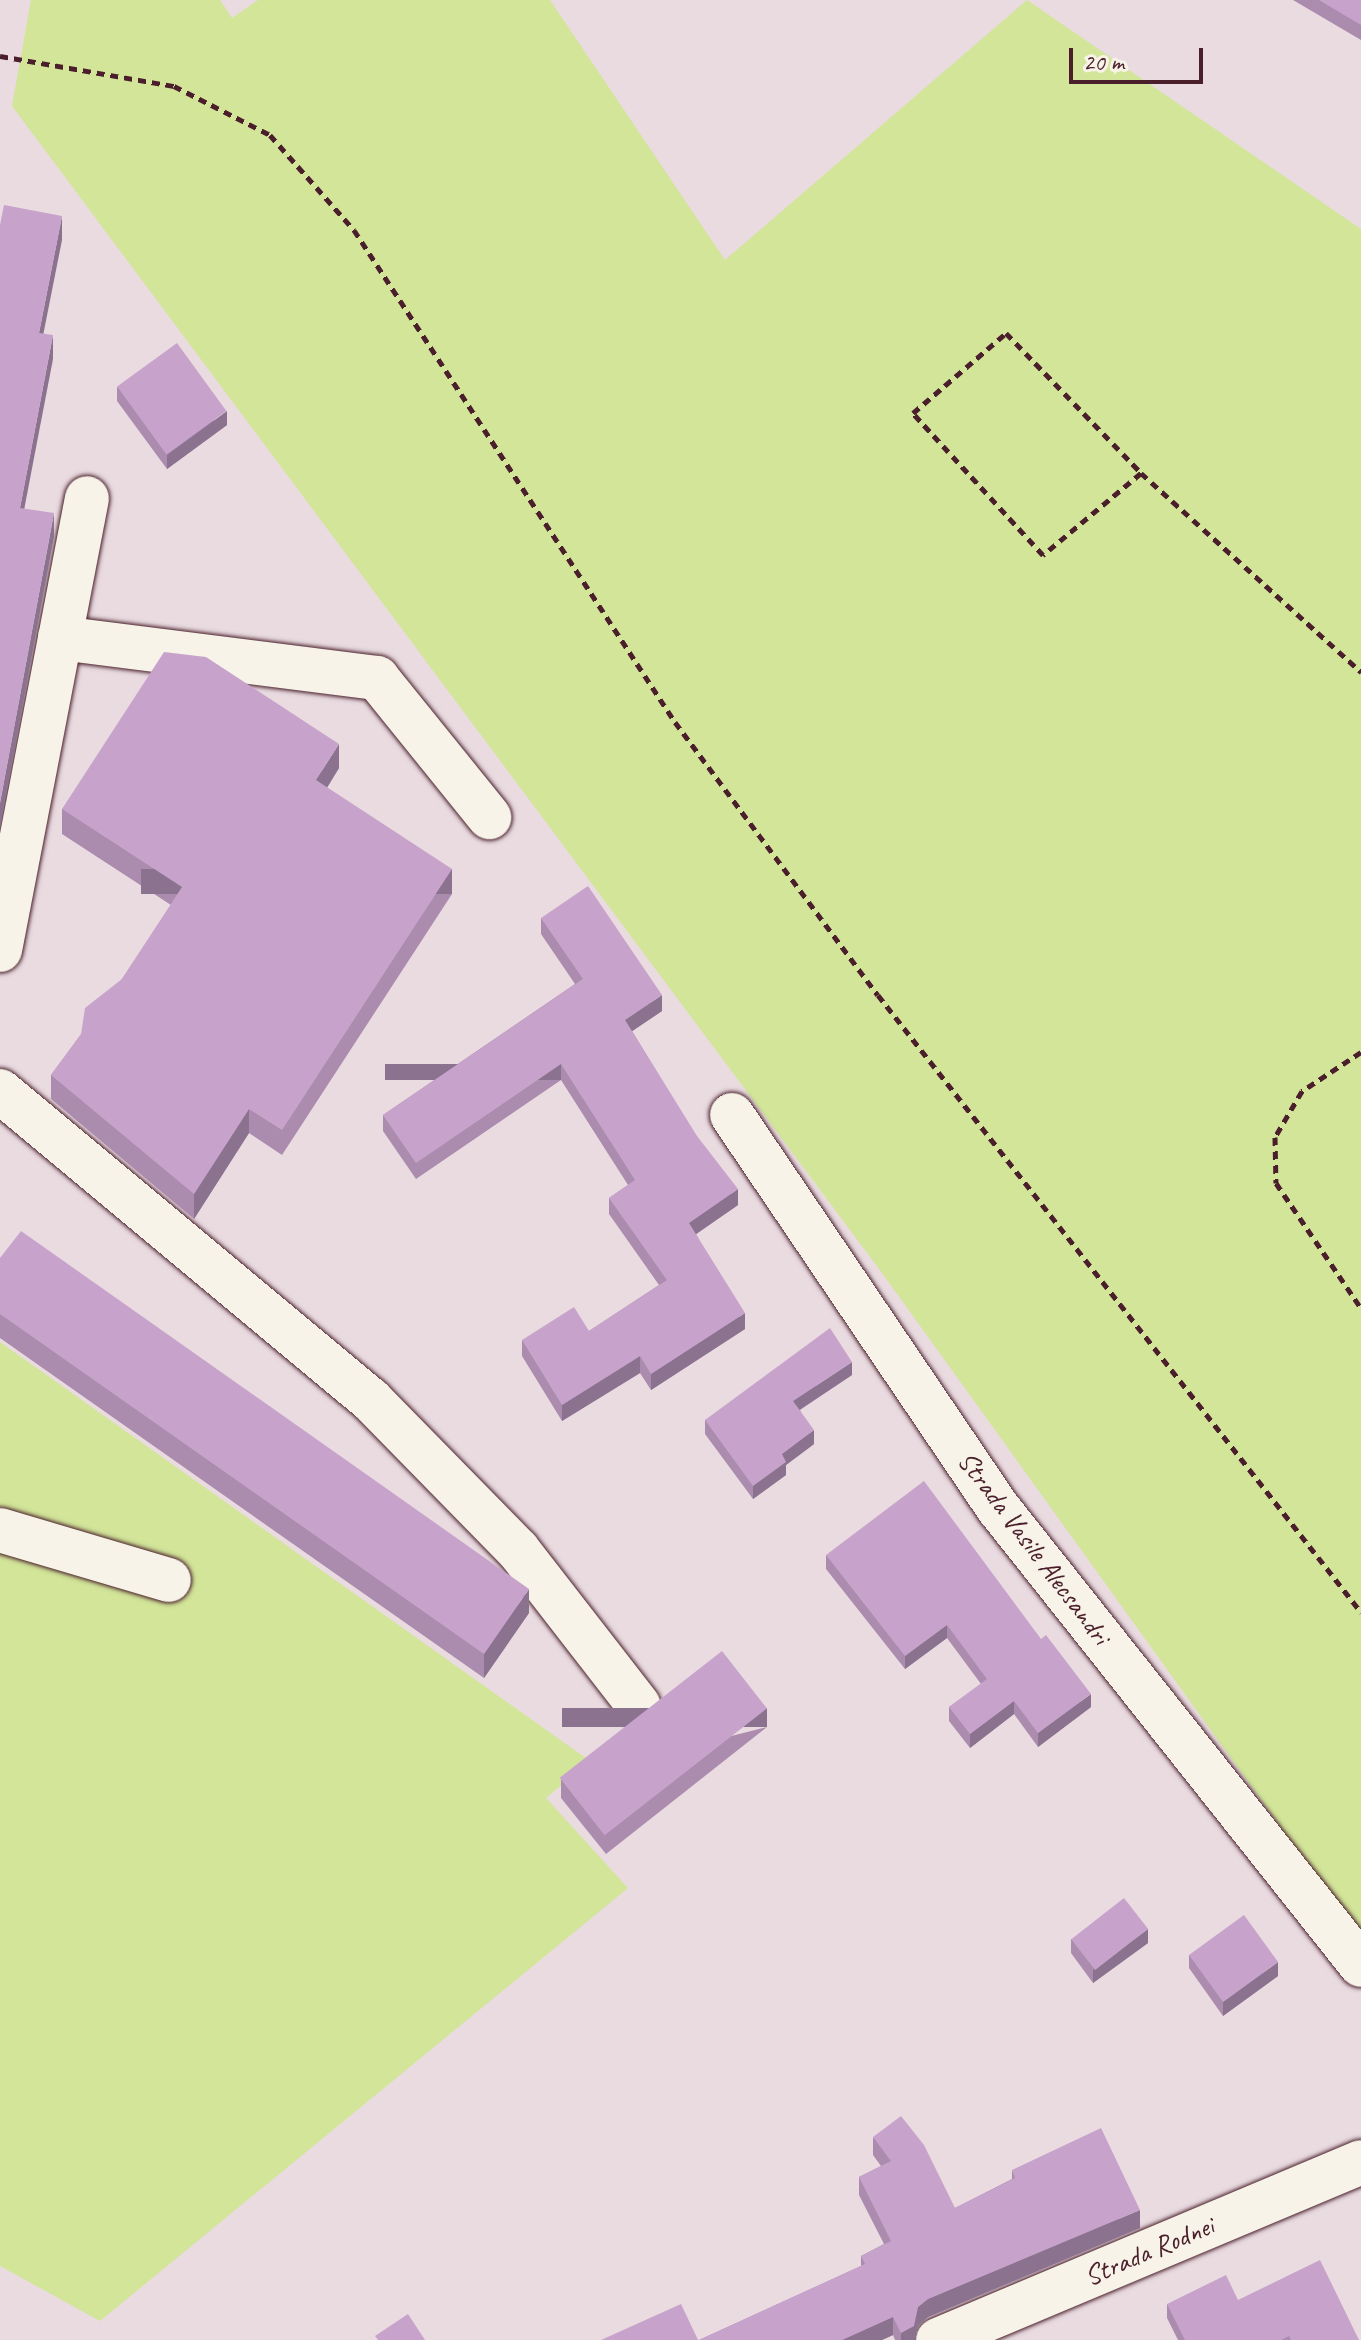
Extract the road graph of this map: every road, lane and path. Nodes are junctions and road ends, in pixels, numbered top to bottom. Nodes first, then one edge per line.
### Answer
1 (0, 56) edge
2 (1141, 473) junction
3 (87, 498) dead end
4 (60, 638) junction
5 (1361, 672) edge
6 (489, 817) dead end
7 (0, 950) edge
8 (1361, 1052) edge
9 (0, 1091) edge
10 (732, 1115) dead end
11 (1361, 1308) edge
12 (0, 1530) edge
13 (169, 1580) dead end
14 (1361, 1612) edge
15 (639, 1706) dead end
16 (1361, 1965) edge
17 (1361, 2162) edge
18 (938, 2340) edge

1 - 14 path
2 - 2 path
2 - 5 path
3 - 4 street
4 - 6 street
4 - 7 street
8 - 11 path
9 - 15 street
10 - 16 street, Strada Vasile Alecsandri
12 - 13 street
17 - 18 street, Strada Rodnei

